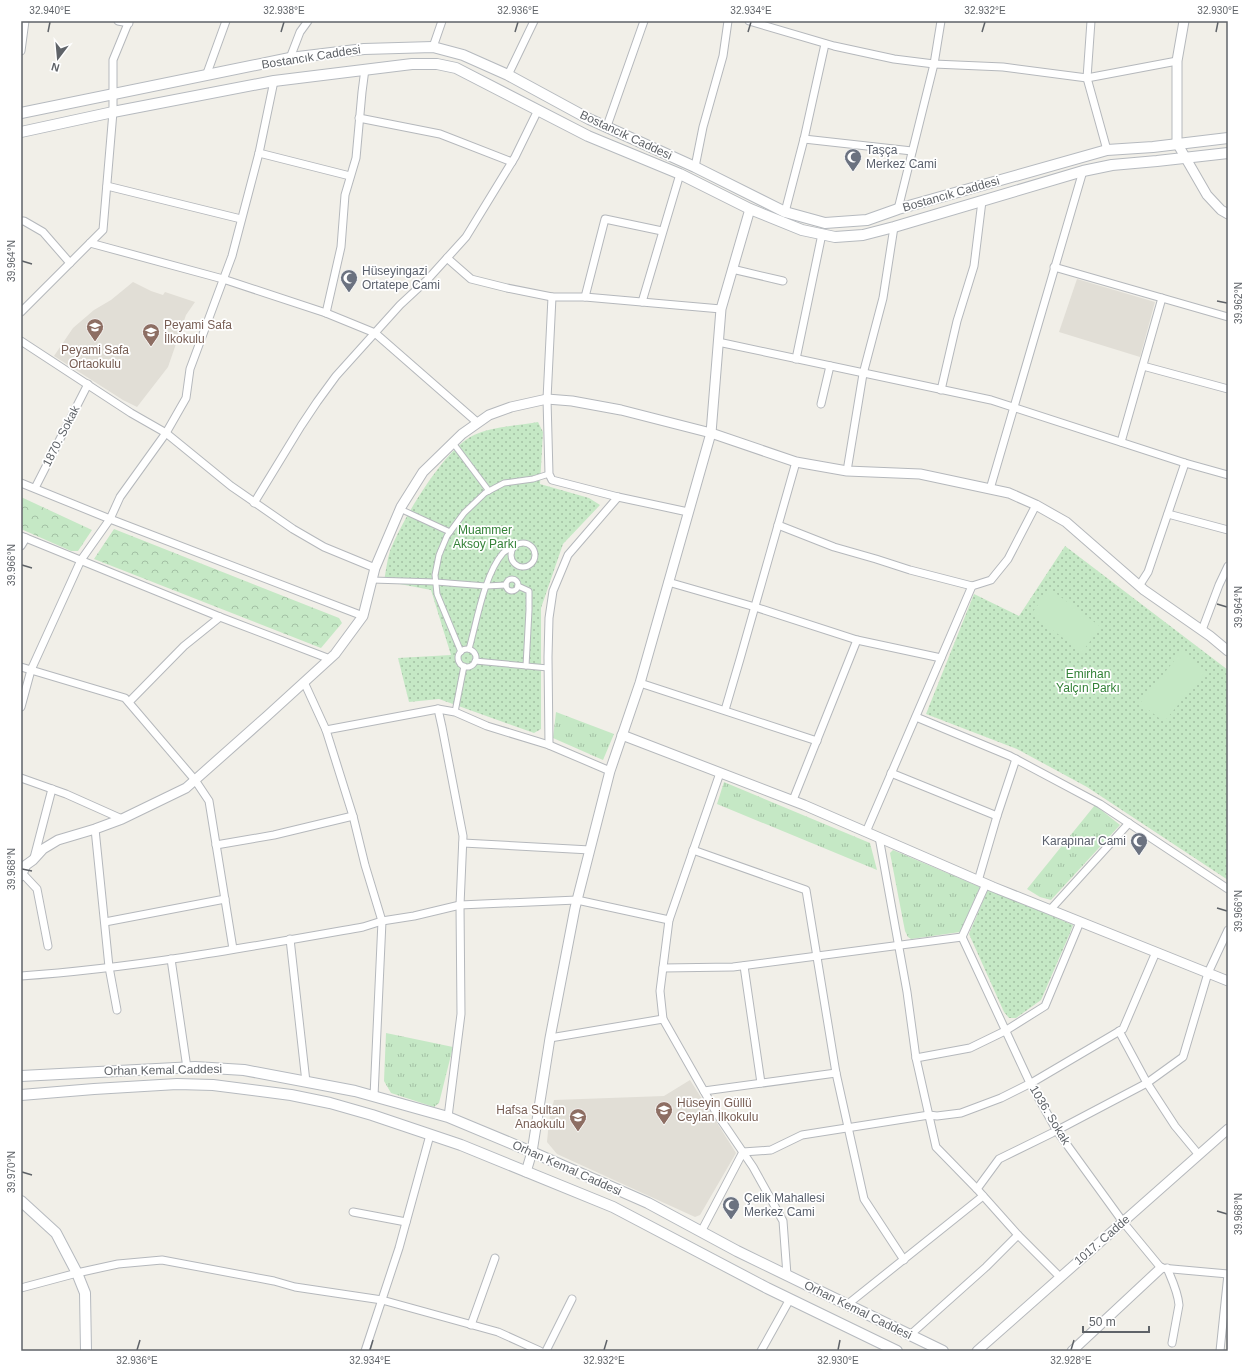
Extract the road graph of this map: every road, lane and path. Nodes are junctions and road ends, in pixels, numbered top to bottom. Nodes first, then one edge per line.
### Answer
1 (25, 21) edge
2 (118, 21) edge
3 (226, 21) edge
4 (308, 21) edge
5 (442, 21) edge
6 (534, 21) edge
7 (644, 21) edge
8 (728, 21) edge
9 (749, 21) edge
10 (941, 21) edge
11 (1091, 21) edge
12 (1184, 21) edge
13 (129, 22) edge
14 (825, 44) junction
15 (433, 47) junction
16 (21, 51) edge
17 (290, 58) junction
18 (1177, 61) junction
19 (934, 64) junction
20 (365, 69) junction
21 (508, 74) junction
22 (206, 76) junction
23 (1087, 78) junction
24 (274, 81) junction
25 (113, 93) junction
26 (538, 110) junction
27 (113, 112) junction
28 (21, 113) edge
29 (359, 118) junction
30 (607, 126) junction
31 (21, 132) edge
32 (804, 138) junction
33 (1228, 138) edge
34 (1177, 143) junction
35 (912, 150) junction
36 (1107, 150) junction
37 (259, 152) junction
38 (1228, 153) edge
39 (1186, 158) junction
40 (512, 162) junction
41 (695, 167) junction
42 (1083, 171) junction
43 (680, 174) junction
44 (350, 176) junction
45 (107, 186) junction
46 (982, 201) junction
47 (750, 209) junction
48 (898, 209) junction
49 (784, 212) junction
50 (1228, 214) edge
51 (241, 220) junction
52 (21, 221) edge
53 (894, 227) junction
54 (662, 231) junction
55 (822, 234) junction
56 (90, 243) junction
57 (447, 258) junction
58 (70, 263) junction
59 (1054, 267) junction
60 (732, 269) junction
61 (223, 279) junction
62 (783, 282) dead end
63 (552, 297) junction
64 (586, 297) junction
65 (1162, 298) junction
66 (642, 302) junction
67 (721, 309) junction
68 (21, 312) edge
69 (326, 312) junction
70 (1228, 317) edge
71 (375, 333) junction
72 (21, 341) edge
73 (718, 342) junction
74 (796, 359) junction
75 (830, 366) junction
76 (1143, 366) junction
77 (863, 374) junction
78 (88, 384) junction
79 (1228, 389) edge
80 (941, 390) junction
81 (547, 399) junction
82 (821, 404) dead end
83 (1013, 407) junction
84 (478, 423) junction
85 (166, 433) junction
86 (711, 433) junction
87 (1121, 442) junction
88 (453, 443) junction
89 (796, 462) junction
90 (1185, 463) junction
91 (847, 471) junction
92 (549, 474) junction
93 (1228, 475) edge
94 (21, 483) edge
95 (35, 488) junction
96 (990, 489) junction
97 (489, 491) junction
98 (618, 497) junction
99 (254, 503) junction
100 (1036, 505) junction
101 (400, 509) junction
102 (688, 512) junction
103 (1168, 514) junction
104 (110, 519) junction
105 (778, 525) junction
106 (1228, 530) edge
107 (450, 532) junction
108 (23, 537) edge
109 (21, 546) edge
110 (514, 547) junction
111 (81, 560) junction
112 (1228, 566) edge
113 (375, 568) junction
114 (372, 580) junction
115 (436, 582) junction
116 (668, 582) junction
117 (506, 585) junction
118 (486, 586) junction
119 (518, 586) junction
120 (972, 586) junction
121 (1139, 586) junction
122 (755, 607) junction
123 (363, 616) junction
124 (220, 617) junction
125 (1202, 630) junction
126 (858, 640) junction
127 (469, 649) junction
128 (1228, 651) edge
129 (461, 652) junction
130 (941, 658) junction
131 (330, 659) junction
132 (475, 661) junction
133 (464, 666) junction
134 (526, 666) junction
135 (21, 667) edge
136 (548, 668) junction
137 (31, 670) junction
138 (304, 682) junction
139 (640, 682) junction
140 (128, 702) junction
141 (21, 707) edge
142 (438, 709) junction
143 (725, 710) junction
144 (455, 712) junction
145 (916, 717) junction
146 (326, 730) junction
147 (622, 735) junction
148 (817, 741) junction
149 (549, 745) junction
150 (1016, 759) junction
151 (610, 771) junction
152 (720, 772) junction
153 (891, 773) junction
154 (21, 778) edge
155 (195, 780) junction
156 (52, 789) junction
157 (793, 800) junction
158 (353, 816) junction
159 (997, 816) junction
160 (122, 819) junction
161 (1129, 823) junction
162 (95, 829) junction
163 (866, 832) junction
164 (879, 837) junction
165 (463, 843) junction
166 (216, 845) junction
167 (590, 850) junction
168 (693, 850) junction
169 (25, 868) edge
170 (982, 882) junction
171 (1228, 889) edge
172 (225, 899) junction
173 (577, 900) junction
174 (460, 905) junction
175 (1050, 910) junction
176 (669, 920) junction
177 (382, 921) junction
178 (105, 922) junction
179 (1080, 922) junction
180 (1228, 930) edge
181 (962, 937) junction
182 (290, 940) junction
183 (48, 946) dead end
184 (898, 946) junction
185 (233, 949) junction
186 (1156, 952) junction
187 (817, 956) junction
188 (171, 959) junction
189 (744, 966) junction
190 (109, 967) junction
191 (663, 968) junction
192 (1208, 973) junction
193 (21, 976) edge
194 (1228, 981) edge
195 (117, 1010) dead end
196 (663, 1019) junction
197 (1005, 1030) junction
198 (1119, 1031) junction
199 (550, 1038) junction
200 (916, 1058) junction
201 (187, 1068) junction
202 (836, 1073) junction
203 (21, 1076) edge
204 (306, 1082) junction
205 (761, 1083) junction
206 (1030, 1083) junction
207 (1147, 1083) junction
208 (704, 1091) junction
209 (21, 1095) edge
210 (374, 1096) junction
211 (929, 1115) junction
212 (448, 1117) junction
213 (848, 1128) junction
214 (1228, 1129) edge
215 (1057, 1131) junction
216 (430, 1135) junction
217 (532, 1152) junction
218 (743, 1152) junction
219 (1199, 1154) junction
220 (526, 1172) junction
221 (977, 1189) junction
222 (983, 1196) junction
223 (21, 1201) edge
224 (353, 1212) dead end
225 (406, 1222) junction
226 (1123, 1222) junction
227 (701, 1232) junction
228 (1018, 1235) junction
229 (494, 1258) dead end
230 (904, 1260) junction
231 (1164, 1268) junction
232 (77, 1273) junction
233 (1228, 1274) edge
234 (787, 1275) junction
235 (1060, 1277) junction
236 (21, 1288) edge
237 (572, 1299) dead end
238 (790, 1299) junction
239 (382, 1300) junction
240 (848, 1304) junction
241 (471, 1325) junction
242 (1225, 1330) edge
243 (910, 1335) junction
244 (1172, 1343) dead end
245 (890, 1350) edge
246 (86, 1351) edge
247 (365, 1351) edge
248 (540, 1351) edge
249 (546, 1351) edge
250 (761, 1351) edge
251 (943, 1351) edge
252 (977, 1351) edge
253 (1072, 1351) edge
254 (1220, 1351) edge

1 - 16 street
2 - 13 street
3 - 22 street
4 - 17 street
5 - 15 street
6 - 21 street
7 - 30 street
8 - 41 street
9 - 14 street
10 - 19 street
11 - 23 street
12 - 18 street
13 - 25 street
14 - 19 street
14 - 32 street
15 - 17 main road, Bostancık Caddesi
15 - 21 main road, Bostancık Caddesi
17 - 22 main road, Bostancık Caddesi
18 - 23 street
18 - 34 street
19 - 23 street
19 - 35 street
20 - 24 main road, Bostancık Caddesi
20 - 26 main road, Bostancık Caddesi
20 - 29 street
21 - 30 main road, Bostancık Caddesi
22 - 25 main road, Bostancık Caddesi
23 - 36 street
24 - 27 main road, Bostancık Caddesi
24 - 37 street
25 - 27 street
25 - 28 main road, Bostancık Caddesi
26 - 40 street
26 - 43 main road, Bostancık Caddesi
27 - 31 main road, Bostancık Caddesi
27 - 45 street
29 - 40 street
29 - 44 street
30 - 41 main road, Bostancık Caddesi
32 - 35 street
32 - 49 street
33 - 34 main road, Bostancık Caddesi
34 - 36 main road, Bostancık Caddesi
34 - 39 street
35 - 48 street
36 - 48 main road, Bostancık Caddesi
37 - 44 street
37 - 51 street
38 - 39 main road, Bostancık Caddesi
39 - 42 main road, Bostancık Caddesi
39 - 50 street
40 - 57 street
41 - 49 main road, Bostancık Caddesi
42 - 46 main road, Bostancık Caddesi
42 - 59 street
43 - 47 main road, Bostancık Caddesi
43 - 54 street
44 - 69 street
45 - 51 street
45 - 56 street
46 - 53 main road, Bostancık Caddesi
46 - 80 street
47 - 55 main road, Bostancık Caddesi
47 - 60 street
48 - 49 main road, Bostancık Caddesi
51 - 61 street
52 - 58 street
53 - 55 main road, Bostancık Caddesi
53 - 77 street
54 - 64 street
54 - 66 street
55 - 74 street
56 - 58 street
56 - 61 street
57 - 63 street
57 - 71 street
58 - 68 street
59 - 65 street
59 - 83 street
60 - 62 street
60 - 67 street
61 - 69 street
61 - 85 street
63 - 64 street
63 - 81 street
64 - 66 street
65 - 70 street
65 - 76 street
66 - 67 street
67 - 73 street
69 - 71 street
71 - 84 street
71 - 99 street
72 - 78 street
73 - 74 street
73 - 86 street
74 - 75 street
75 - 77 street
75 - 82 street
76 - 79 street
76 - 87 street
77 - 80 street
77 - 91 street
78 - 85 street
78 - 95 street, 1870. Sokak
80 - 83 street
81 - 84 street
81 - 86 street
81 - 92 street
83 - 87 street
83 - 96 street
84 - 88 street
85 - 99 street
85 - 104 street
86 - 89 street
86 - 102 street
87 - 90 street
88 - 97 street
88 - 101 street
89 - 91 street
89 - 105 street
90 - 93 street
90 - 103 street
91 - 96 street
92 - 97 street
92 - 98 street
94 - 95 street
95 - 104 street
96 - 100 street
97 - 107 street
98 - 102 street
98 - 136 street
99 - 113 street
100 - 120 street
100 - 121 street
101 - 107 street
101 - 113 street
102 - 116 street
103 - 106 street
103 - 121 street
104 - 111 street
104 - 123 street
105 - 120 street
105 - 122 street
107 - 115 street
108 - 109 street
108 - 111 street
110 - 110 street
110 - 118 street
111 - 124 street
111 - 137 street
112 - 125 street
113 - 114 street
114 - 115 street
114 - 123 street
115 - 118 street
115 - 129 street
116 - 122 street
116 - 139 street
117 - 118 street
117 - 119 street
117 - 119 street
118 - 127 street
119 - 134 street
120 - 130 street
121 - 125 street
122 - 126 street
122 - 143 street
123 - 131 street
124 - 131 street
124 - 140 street
125 - 128 street
126 - 130 street
126 - 148 street
127 - 129 street
127 - 132 street
129 - 133 street
130 - 145 street
131 - 138 street
132 - 133 street
132 - 134 street
133 - 144 street
134 - 136 street
135 - 137 street
136 - 149 street
137 - 140 street
137 - 141 street
138 - 146 street
138 - 155 street
139 - 143 street
139 - 147 street
140 - 155 street
142 - 144 street
142 - 146 street
142 - 165 street
143 - 148 street
144 - 149 street
145 - 150 street
145 - 153 street
146 - 158 street
147 - 151 street
147 - 152 street
148 - 157 street
149 - 151 street
150 - 159 street
150 - 161 street
151 - 167 street
152 - 157 street
152 - 168 street
153 - 159 street
153 - 163 street
154 - 156 street
155 - 160 street
155 - 166 street
156 - 160 street
156 - 169 street
157 - 163 street
158 - 166 street
158 - 177 street
159 - 170 street
160 - 162 street
161 - 171 street
161 - 175 street
162 - 169 street
162 - 178 street
163 - 164 street
164 - 170 street
164 - 184 street
165 - 167 street
165 - 174 street
166 - 172 street
167 - 173 street
168 - 176 street
168 - 187 street
169 - 183 street
170 - 175 street
170 - 181 street
172 - 178 street
172 - 185 street
173 - 174 street
173 - 176 street
173 - 199 street
174 - 177 street
174 - 212 street
175 - 179 street
176 - 191 street
177 - 182 street
177 - 210 street
178 - 190 street
179 - 186 street
179 - 197 street
180 - 192 street
181 - 184 street
181 - 197 street, 1036. Sokak
182 - 185 street
182 - 204 street
184 - 187 street
184 - 200 street
185 - 188 street
186 - 192 street
186 - 198 street
187 - 189 street
187 - 202 street
188 - 190 street
188 - 201 street
189 - 191 street
189 - 205 street
190 - 193 street
190 - 195 street
191 - 196 street
192 - 194 street
192 - 207 street
196 - 199 street
196 - 208 street
197 - 200 street
197 - 206 street, 1036. Sokak
198 - 206 street
198 - 207 street
199 - 217 street
200 - 211 street
201 - 203 main road, Orhan Kemal Caddesi
201 - 204 main road, Orhan Kemal Caddesi
202 - 205 street
202 - 213 street
204 - 210 main road, Orhan Kemal Caddesi
205 - 208 street
206 - 211 street
206 - 215 street, 1036. Sokak
207 - 215 street
207 - 219 street
208 - 218 street
209 - 216 main road, Orhan Kemal Caddesi
210 - 212 main road, Orhan Kemal Caddesi
211 - 213 street
211 - 221 street
212 - 217 main road, Orhan Kemal Caddesi
213 - 218 street
213 - 230 street
214 - 219 street, 1017. Cadde
215 - 221 street
215 - 226 street, 1036. Sokak
216 - 220 main road, Orhan Kemal Caddesi
216 - 225 street
217 - 220 street
217 - 227 main road, Orhan Kemal Caddesi
218 - 227 street
218 - 234 street
219 - 226 street, 1017. Cadde
220 - 238 main road, Orhan Kemal Caddesi
221 - 222 street
222 - 228 street
222 - 230 street
223 - 232 main road
224 - 225 street
225 - 239 street
226 - 231 street, 1036. Sokak
226 - 235 street, 1017. Cadde
227 - 234 main road, Orhan Kemal Caddesi
228 - 235 street
228 - 243 street
229 - 241 street
230 - 240 street
231 - 233 street
231 - 244 street, 1036. Sokak
231 - 253 street
232 - 236 street
232 - 239 street
232 - 246 main road
233 - 242 street
234 - 240 main road, Orhan Kemal Caddesi
235 - 252 street, 1017. Cadde
237 - 249 street
238 - 245 main road, Orhan Kemal Caddesi
238 - 250 street
239 - 241 street
239 - 247 street
240 - 243 main road, Orhan Kemal Caddesi
241 - 248 street
242 - 254 street
243 - 251 main road, Orhan Kemal Caddesi

